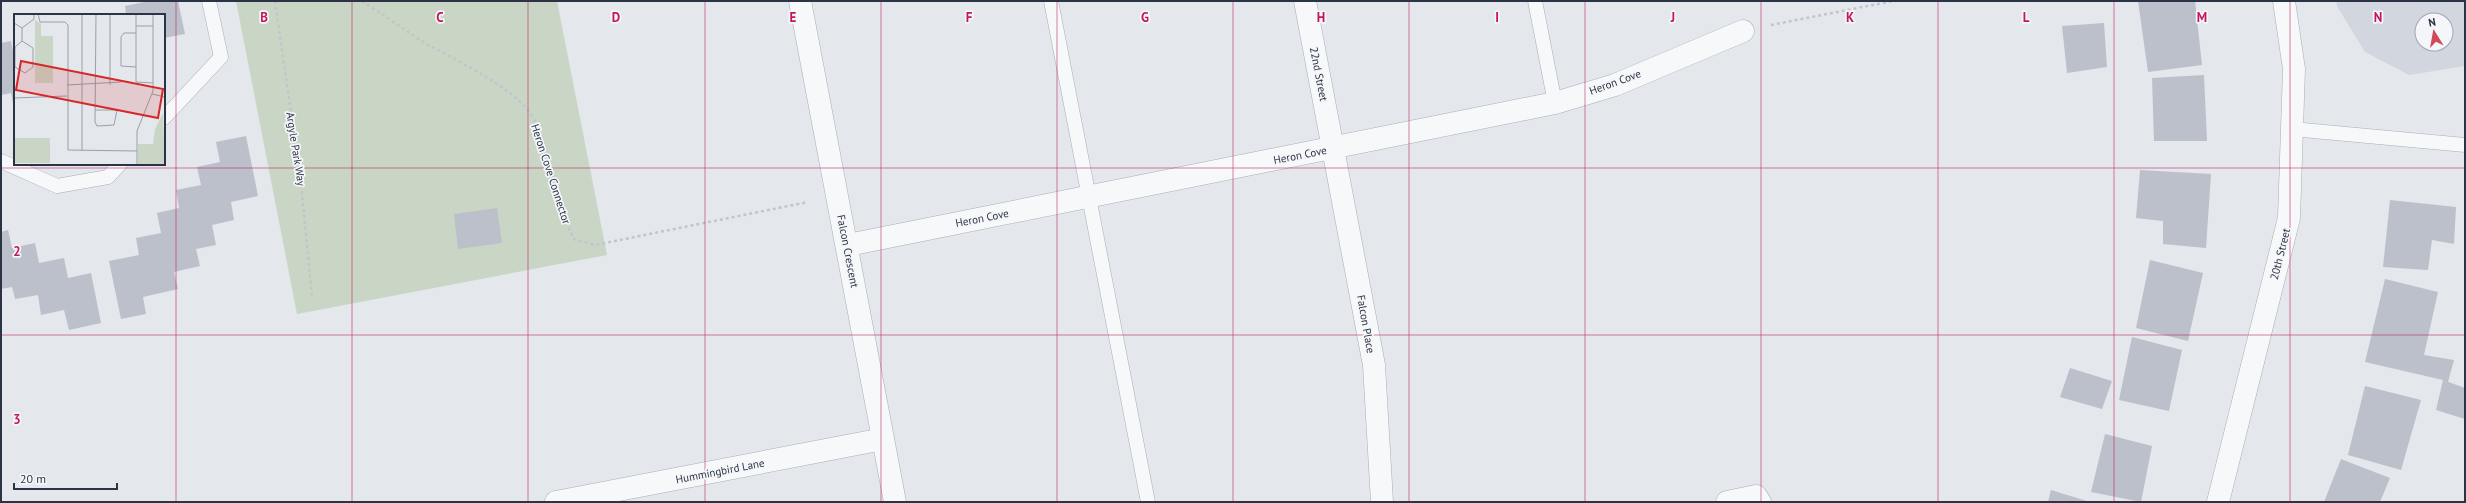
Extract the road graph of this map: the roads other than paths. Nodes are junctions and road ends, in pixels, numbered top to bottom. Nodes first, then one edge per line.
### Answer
1 (209, 1) edge
2 (800, 1) edge
3 (1051, 1) edge
4 (1305, 1) edge
5 (1535, 1) edge
6 (2284, 1) edge
7 (1743, 30) road end
8 (1555, 103) junction
9 (165, 117) edge
10 (2292, 129) junction
11 (2465, 145) edge
12 (1334, 148) junction
13 (1, 161) edge
14 (119, 165) edge
15 (1090, 197) junction
16 (848, 245) junction
17 (883, 439) junction
18 (556, 502) edge
19 (895, 502) edge
20 (1148, 502) edge
21 (1382, 502) edge
22 (1727, 502) edge
23 (1760, 502) edge
24 (2218, 502) edge

1 - 9 lane
2 - 16 street, Falcon Crescent
3 - 15 lane
4 - 12 street, 22nd Street
5 - 8 lane
6 - 10 street, 20th Street
7 - 8 street, Heron Cove
8 - 12 street, Heron Cove
10 - 11 lane
10 - 24 street, 20th Street
12 - 15 street, Heron Cove
12 - 21 street, Falcon Place
13 - 14 lane
15 - 16 street, Heron Cove
15 - 20 lane
16 - 17 street, Falcon Crescent
17 - 18 street, Hummingbird Lane
17 - 19 street, Falcon Crescent
22 - 23 street

